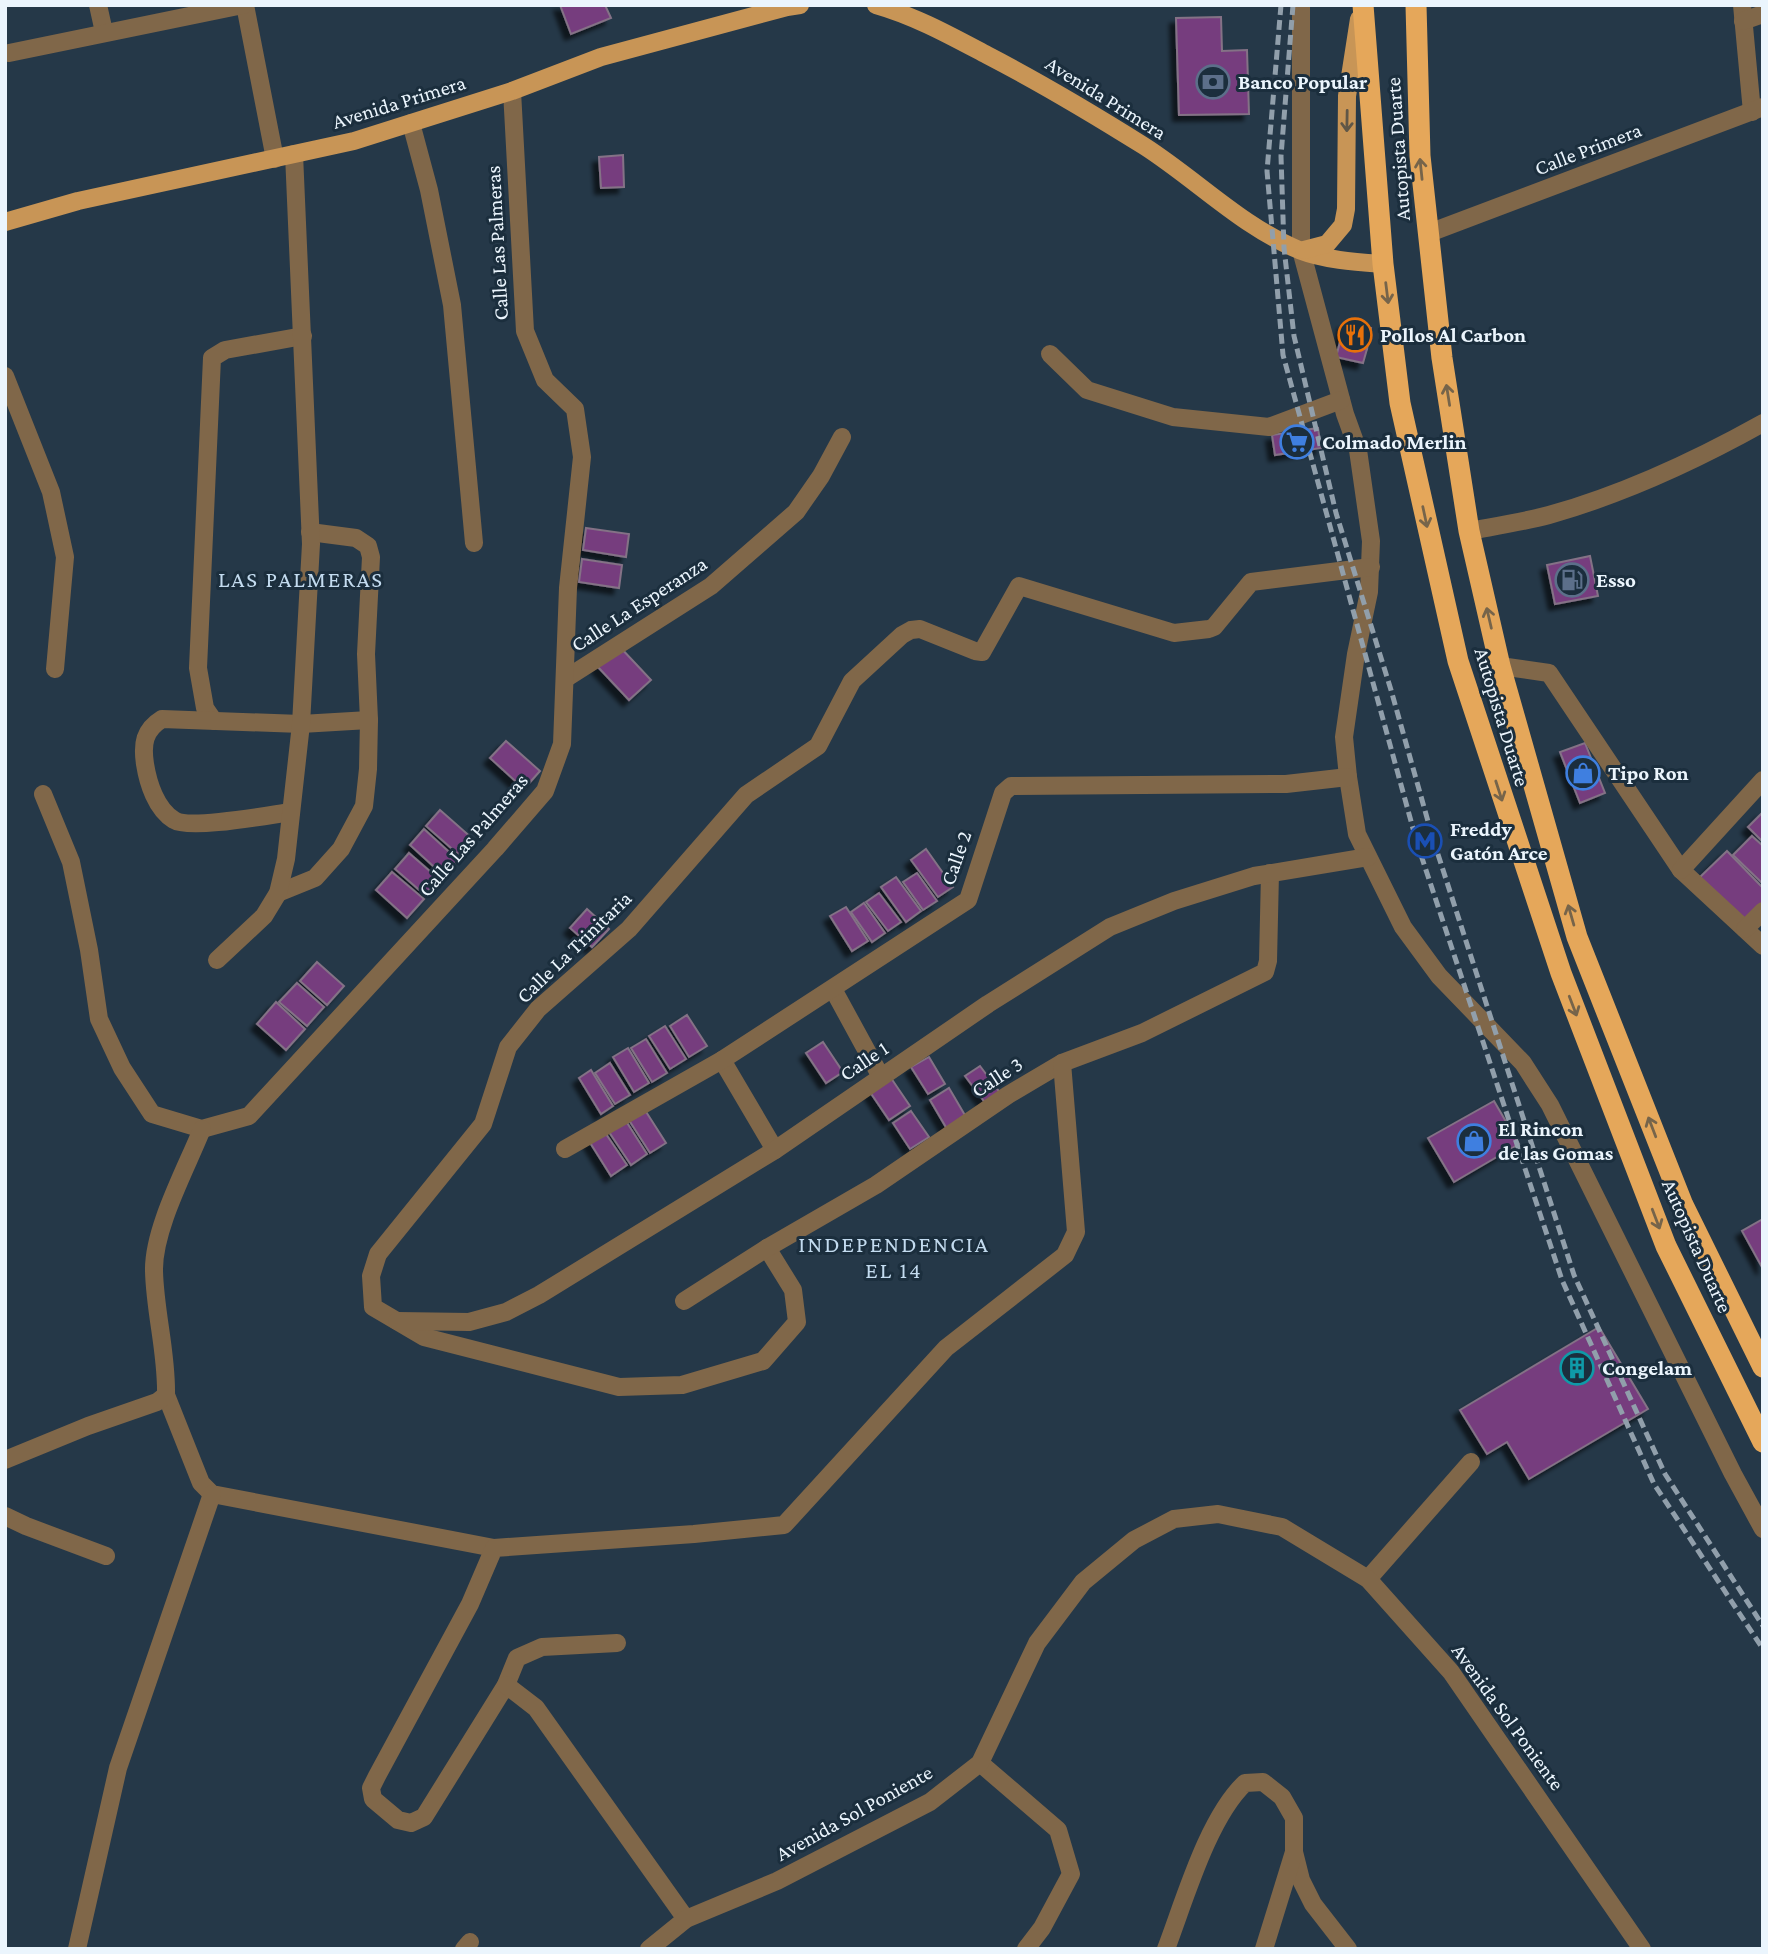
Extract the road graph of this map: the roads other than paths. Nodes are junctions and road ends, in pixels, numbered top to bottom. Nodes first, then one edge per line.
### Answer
1 (98, 5) edge
2 (244, 5) edge
3 (876, 5) edge
4 (1301, 5) edge
5 (1362, 5) edge
6 (791, 6) edge
7 (1419, 10) edge
8 (1743, 13) edge
9 (1763, 15) edge
10 (104, 32) junction
11 (9, 53) dead end
12 (512, 91) junction
13 (1757, 110) edge
14 (411, 123) junction
15 (294, 155) junction
16 (275, 159) junction
17 (5, 222) edge
18 (1429, 233) junction
19 (1301, 250) junction
20 (1383, 264) junction
21 (303, 335) junction
22 (1050, 354) dead end
23 (7, 384) edge
24 (1341, 400) junction
25 (1763, 423) edge
26 (842, 437) dead end
27 (310, 531) junction
28 (1469, 531) junction
29 (474, 543) dead end
30 (1371, 567) junction
31 (1500, 666) junction
32 (55, 669) dead end
33 (565, 679) junction
34 (369, 720) junction
35 (214, 721) junction
36 (301, 724) junction
37 (1348, 777) junction
38 (1763, 780) edge
39 (43, 794) dead end
40 (291, 812) junction
41 (1368, 857) junction
42 (1681, 870) junction
43 (1270, 873) junction
44 (278, 893) junction
45 (1763, 911) edge
46 (1745, 929) junction
47 (1763, 946) edge
48 (217, 960) dead end
49 (833, 989) junction
50 (722, 1060) junction
51 (1062, 1063) junction
52 (881, 1077) junction
53 (202, 1129) junction
54 (565, 1149) dead end
55 (775, 1150) junction
56 (767, 1248) junction
57 (684, 1301) dead end
58 (397, 1321) junction
59 (1763, 1367) edge
60 (166, 1395) junction
61 (1763, 1442) edge
62 (5, 1460) edge
63 (1471, 1462) dead end
64 (212, 1493) junction
65 (5, 1516) edge
66 (1763, 1529) edge
67 (494, 1548) junction
68 (107, 1556) dead end
69 (1368, 1579) junction
70 (617, 1643) dead end
71 (506, 1685) junction
72 (980, 1763) junction
73 (1294, 1852) junction
74 (686, 1919) junction
75 (77, 1949) edge
76 (649, 1949) edge
77 (1026, 1949) edge
78 (1166, 1949) edge
79 (1264, 1949) edge
80 (1348, 1949) edge
81 (1642, 1949) edge

1 - 10 street
2 - 10 street
2 - 16 street
3 - 19 main road, Avenida Primera
4 - 19 street
5 -> 19 main road
5 - 20 highway, Autopista Duarte
6 - 12 main road, Avenida Primera
18 -> 7 highway, Autopista Duarte
8 - 9 street
8 - 13 street
10 - 11 street
12 - 14 main road, Avenida Primera
12 - 33 street, Calle Las Palmeras
13 - 18 street, Calle Primera
14 - 15 main road, Avenida Primera
14 - 29 street
15 - 16 main road, Avenida Primera
15 - 21 street
16 - 17 main road, Avenida Primera
28 -> 18 highway, Autopista Duarte
19 - 20 main road, Avenida Primera
19 - 24 street
20 -> 61 highway, Autopista Duarte
21 - 27 street
21 - 35 street
22 - 24 street
23 - 32 street
24 - 30 street
25 - 28 street
26 - 33 street, Calle La Esperanza
27 - 34 street
27 - 36 street
31 -> 28 highway, Autopista Duarte
30 - 37 street
30 - 58 street, Calle La Trinitaria
31 - 42 street
59 -> 31 highway, Autopista Duarte
33 - 53 street, Calle Las Palmeras
34 - 36 street
34 - 44 street
35 - 36 street
35 - 40 street
36 - 40 street
37 - 41 street
37 - 49 street, Calle 2
38 - 42 street
39 - 53 street
40 - 44 street
41 - 43 street, Calle 1
41 - 66 street
42 - 46 street
43 - 51 street, Calle 3
43 - 52 street, Calle 1
44 - 48 street
45 - 46 street
46 - 47 street
49 - 50 street, Calle 2
49 - 52 street
50 - 54 street, Calle 2
50 - 55 street
51 - 56 street, Calle 3
51 - 67 street
52 - 55 street, Calle 1
53 - 60 street
55 - 58 street, Calle 1
56 - 57 street, Calle 3
56 - 58 street, Calle La Trinitaria
60 - 62 street
60 - 64 street
63 - 69 street
64 - 67 street
64 - 75 street
65 - 68 street
67 - 71 street
69 - 72 street, Avenida Sol Poniente
69 - 81 street, Avenida Sol Poniente
70 - 71 street
71 - 74 street
72 - 74 street, Avenida Sol Poniente
72 - 77 street
73 - 78 street
73 - 79 street
73 - 80 street
74 - 76 street, Avenida Sol Poniente

